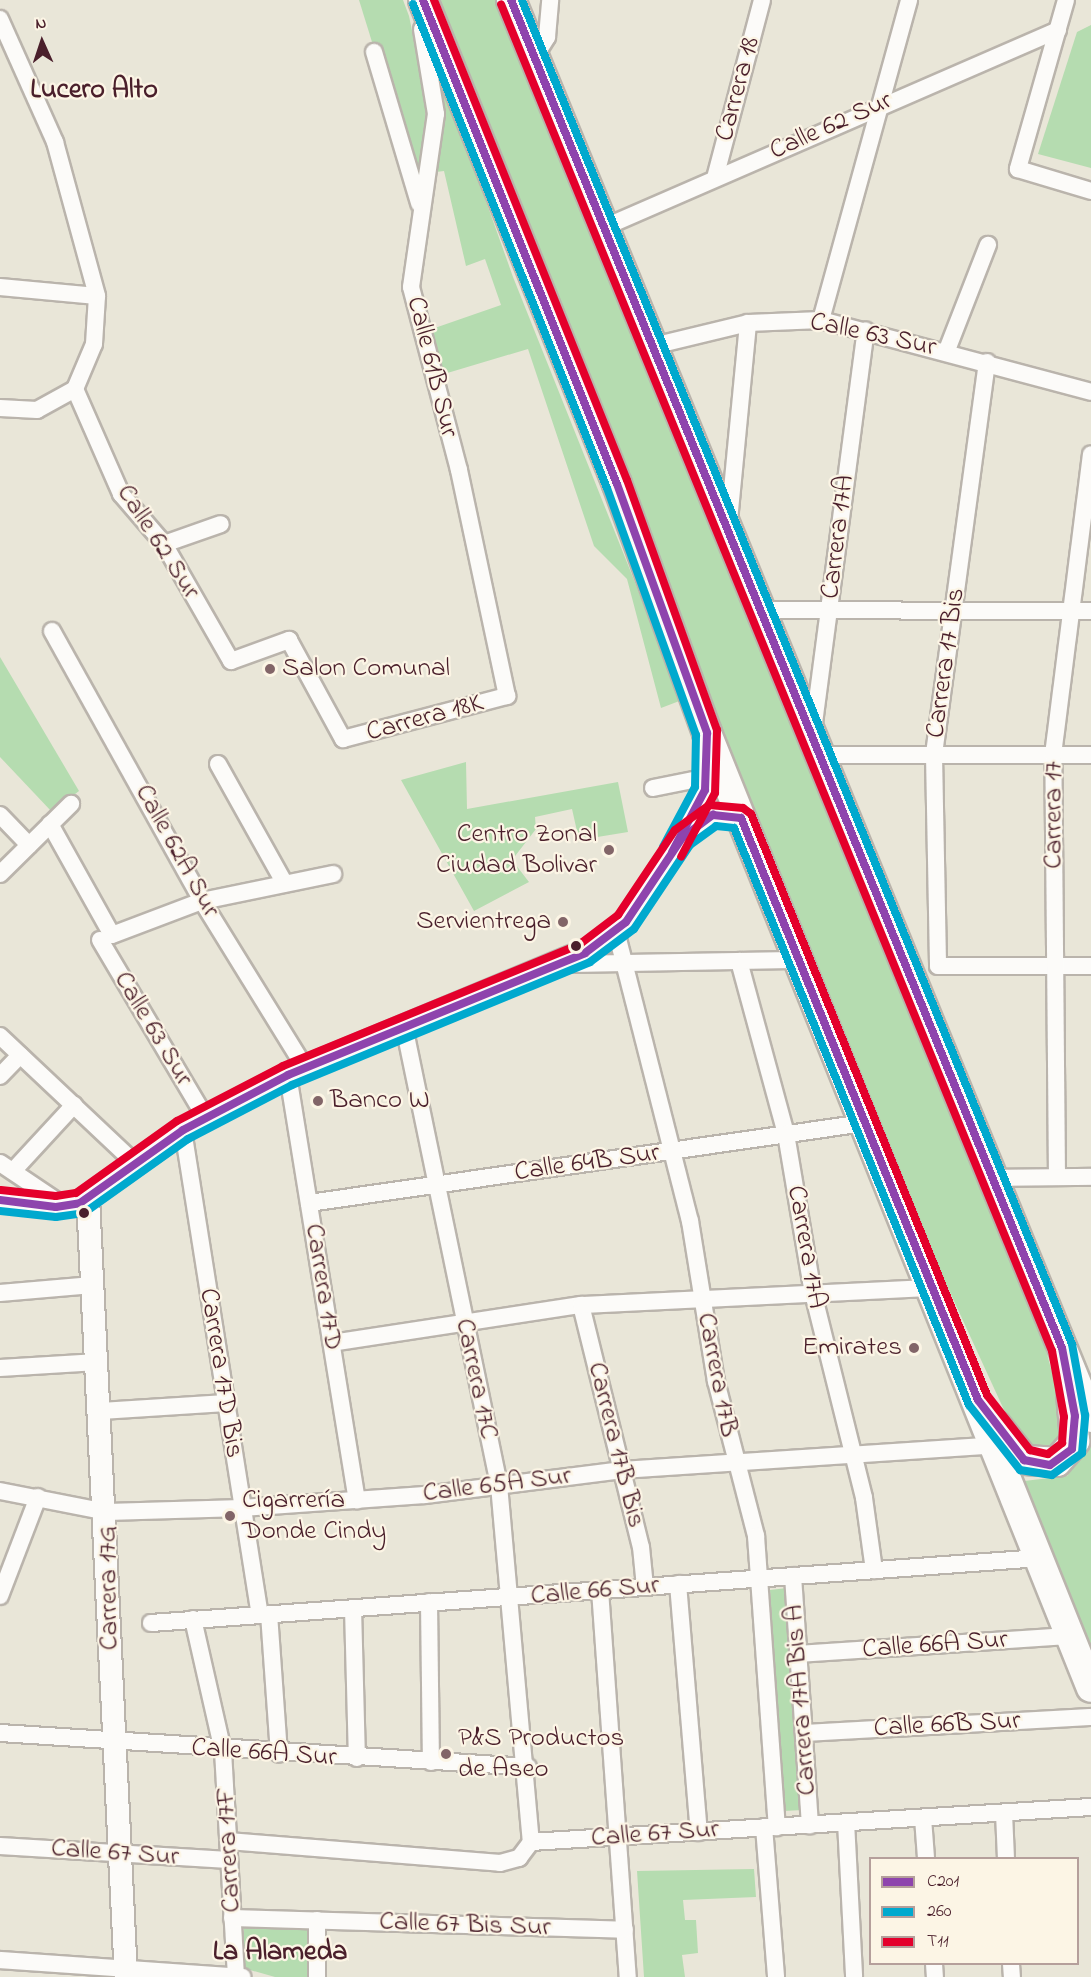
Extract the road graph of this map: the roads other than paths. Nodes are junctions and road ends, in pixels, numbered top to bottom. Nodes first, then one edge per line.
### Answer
1 (414, 0) edge
2 (423, 0) edge
3 (510, 0) edge
4 (550, 0) edge
5 (762, 0) edge
6 (909, 0) edge
7 (1066, 0) edge
8 (0, 19) edge
9 (1058, 30) junction
10 (374, 52) dead end
11 (534, 58) junction
12 (881, 104) junction
13 (715, 178) junction
14 (1091, 191) edge
15 (419, 204) junction
16 (605, 227) junction
17 (988, 245) dead end
18 (0, 287) edge
19 (97, 296) junction
20 (821, 320) junction
21 (748, 323) junction
22 (866, 330) junction
23 (653, 346) junction
24 (947, 350) junction
25 (987, 362) junction
26 (75, 388) junction
27 (1091, 392) edge
28 (0, 408) edge
29 (1091, 454) edge
30 (221, 524) dead end
31 (728, 537) junction
32 (164, 544) junction
33 (756, 610) junction
34 (829, 610) junction
35 (954, 610) junction
36 (1071, 610) junction
37 (1091, 610) edge
38 (52, 632) dead end
39 (507, 696) joint
40 (707, 733) junction
41 (344, 739) joint
42 (814, 749) junction
43 (934, 755) junction
44 (1053, 755) junction
45 (1091, 755) edge
46 (218, 764) dead end
47 (708, 777) junction
48 (653, 788) dead end
49 (71, 804) dead end
50 (0, 815) edge
51 (741, 818) junction
52 (50, 825) junction
53 (682, 837) junction
54 (29, 845) junction
55 (0, 874) edge
56 (333, 874) dead end
57 (285, 884) junction
58 (202, 901) junction
59 (616, 931) junction
60 (106, 938) junction
61 (798, 960) junction
62 (739, 961) junction
63 (625, 963) junction
64 (566, 964) junction
65 (1056, 966) junction
66 (1091, 966) edge
67 (404, 1026) junction
68 (0, 1036) edge
69 (20, 1055) junction
70 (297, 1072) junction
71 (0, 1076) edge
72 (74, 1105) junction
73 (205, 1117) junction
74 (864, 1123) junction
75 (183, 1130) junction
76 (786, 1134) junction
77 (672, 1151) junction
78 (136, 1164) junction
79 (6, 1167) edge
80 (1057, 1177) junction
81 (1091, 1177) edge
82 (990, 1178) junction
83 (436, 1184) junction
84 (88, 1198) junction
85 (0, 1200) edge
86 (309, 1203) junction
87 (64, 1206) junction
88 (93, 1285) junction
89 (931, 1288) junction
90 (0, 1293) edge
91 (813, 1293) junction
92 (703, 1299) junction
93 (581, 1305) junction
94 (465, 1322) junction
95 (332, 1343) junction
96 (1062, 1348) junction
97 (98, 1362) junction
98 (0, 1368) edge
99 (978, 1400) junction
100 (226, 1402) junction
101 (101, 1411) junction
102 (1091, 1418) edge
103 (995, 1445) junction
104 (849, 1455) junction
105 (735, 1462) junction
106 (622, 1470) junction
107 (499, 1485) junction
108 (0, 1491) edge
109 (38, 1497) junction
110 (357, 1500) junction
111 (242, 1508) junction
112 (107, 1512) junction
113 (1040, 1558) junction
114 (874, 1570) junction
115 (793, 1576) junction
116 (761, 1578) junction
117 (678, 1584) junction
118 (645, 1587) junction
119 (600, 1590) junction
120 (0, 1596) edge
121 (512, 1598) junction
122 (429, 1602) junction
123 (353, 1608) junction
124 (264, 1614) junction
125 (193, 1619) junction
126 (151, 1623) dead end
127 (1071, 1636) junction
128 (798, 1654) junction
129 (1091, 1688) edge
130 (1091, 1717) edge
131 (0, 1733) edge
132 (804, 1733) junction
133 (112, 1741) junction
134 (223, 1752) junction
135 (279, 1754) junction
136 (357, 1758) junction
137 (431, 1762) junction
138 (528, 1767) junction
139 (1091, 1807) edge
140 (1004, 1812) junction
141 (923, 1818) junction
142 (846, 1822) junction
143 (810, 1825) junction
144 (771, 1827) junction
145 (699, 1832) junction
146 (620, 1837) junction
147 (228, 1840) junction
148 (531, 1842) junction
149 (0, 1846) edge
150 (119, 1854) junction
151 (926, 1857) edge
152 (1006, 1857) edge
153 (229, 1860) junction
154 (232, 1918) junction
155 (317, 1920) junction
156 (625, 1930) junction
157 (0, 1960) edge
158 (125, 1972) edge
159 (239, 1976) edge
160 (317, 1977) edge
161 (628, 1977) edge
162 (776, 1977) edge
163 (854, 1977) edge

1 - 15 street, Calle 61B Sur
2 - 40 highway
3 - 11 highway
4 - 11 street
5 - 13 street, Carrera 18
6 - 12 street
7 - 9 street
8 - 19 street
9 - 12 street, Calle 62 Sur
9 - 14 street
10 - 15 street
11 - 16 highway
12 - 13 street, Calle 62 Sur
12 - 20 street
13 - 16 street, Calle 62 Sur
15 - 39 street, Calle 61B Sur
16 - 23 highway
17 - 24 street
18 - 19 street
19 - 26 street
20 - 21 street, Calle 63 Sur
20 - 22 street, Calle 63 Sur
21 - 23 street, Calle 63 Sur
21 - 31 street
22 - 24 street, Calle 63 Sur
22 - 34 street, Carrera 17A
23 - 31 highway
24 - 25 street, Calle 63 Sur
25 - 27 street, Calle 63 Sur
25 - 35 street, Carrera 17 Bis
26 - 28 street
26 - 32 street, Calle 62 Sur
29 - 36 street, Carrera 17
30 - 32 street
31 - 33 highway
32 - 41 street, Calle 62 Sur
33 - 34 street
33 - 42 highway
34 - 35 street
34 - 42 street, Carrera 17A
35 - 36 street
35 - 43 street, Carrera 17 Bis
36 - 37 street
36 - 44 street, Carrera 17
38 - 58 street, Calle 62A Sur
39 - 41 street, Carrera 18K
40 - 47 street
40 - 51 highway
42 - 43 street
42 - 82 highway
43 - 44 street
43 - 65 street, Carrera 17 Bis
44 - 45 street
44 - 65 street, Carrera 17
46 - 57 street
47 - 48 street
47 - 53 street
49 - 52 street
50 - 54 street
51 - 53 street
51 - 61 highway
52 - 54 street
52 - 60 street, Calle 63 Sur
53 - 59 street
54 - 55 street
56 - 57 street
57 - 58 street
58 - 60 street
58 - 70 street, Calle 62A Sur
59 - 63 street, Carrera 17B
59 - 64 street
60 - 73 street, Calle 63 Sur
61 - 62 street
61 - 74 highway
62 - 63 street
62 - 76 street, Carrera 17A
63 - 64 street
63 - 77 street, Carrera 17B
64 - 67 street
65 - 66 street
65 - 80 street, Carrera 17
67 - 70 street
67 - 83 street, Carrera 17C
68 - 69 street
69 - 71 street
69 - 72 street
70 - 73 street
70 - 86 street, Carrera 17D
72 - 78 street
72 - 79 street
73 - 75 street
74 - 76 street, Calle 64B Sur
74 - 89 highway
75 - 78 street
75 - 100 street, Carrera 17D Bis
76 - 77 street, Calle 64B Sur
76 - 91 street, Carrera 17A
77 - 83 street, Calle 64B Sur
77 - 92 street, Carrera 17B
78 - 84 street
79 - 87 street
80 - 81 street
80 - 82 street
82 - 96 highway
83 - 86 street, Calle 64B Sur
83 - 94 street, Carrera 17C
84 - 87 street
84 - 88 street, Carrera 17G
85 - 87 street
86 - 95 street, Carrera 17D
88 - 90 street
88 - 97 street, Carrera 17G
89 - 91 street
89 - 99 highway
91 - 92 street
91 - 104 street, Carrera 17A
92 - 93 street
92 - 105 street, Carrera 17B
93 - 94 street
93 - 106 street, Carrera 17B Bis
94 - 95 street
94 - 107 street, Carrera 17C
95 - 110 street, Carrera 17D
96 - 99 highway
96 - 102 highway
97 - 98 street
97 - 101 street, Carrera 17G
99 - 103 highway
100 - 101 street
100 - 111 street, Carrera 17D Bis
101 - 112 street, Carrera 17G
103 - 104 street, Calle 65A Sur
103 - 113 highway
104 - 105 street, Calle 65A Sur
104 - 114 street, Carrera 17A
105 - 106 street, Calle 65A Sur
105 - 116 street, Carrera 17B
106 - 107 street, Calle 65A Sur
106 - 118 street, Carrera 17B Bis
107 - 110 street, Calle 65A Sur
107 - 121 street, Carrera 17C
108 - 109 street, Calle 65A Sur
109 - 112 street, Calle 65A Sur
109 - 120 street
110 - 111 street, Calle 65A Sur
111 - 112 street, Calle 65A Sur
111 - 124 street, Carrera 17D Bis
112 - 133 street, Carrera 17G
113 - 114 street, Calle 66 Sur
113 - 127 highway
114 - 115 street, Calle 66 Sur
115 - 116 street, Calle 66 Sur
115 - 128 street, Carrera 17A Bis A
116 - 117 street, Calle 66 Sur
116 - 144 street, Carrera 17B
117 - 118 street, Calle 66 Sur
117 - 145 street
118 - 119 street, Calle 66 Sur
119 - 121 street, Calle 66 Sur
119 - 146 street
121 - 122 street, Calle 66 Sur
121 - 138 street, Carrera 17C
122 - 123 street, Calle 66 Sur
122 - 137 street
123 - 124 street, Calle 66 Sur
123 - 136 street
124 - 125 street, Calle 66 Sur
124 - 135 street, Carrera 17D Bis
125 - 126 street, Calle 66 Sur
125 - 134 street, Carrera 17F
127 - 128 street, Calle 66A Sur
127 - 129 highway
128 - 132 street, Carrera 17A Bis A
130 - 132 street, Calle 66B Sur
131 - 133 street, Calle 66A Sur
132 - 143 street, Carrera 17A Bis A
133 - 134 street, Calle 66A Sur
133 - 150 street, Carrera 17G
134 - 135 street, Calle 66A Sur
134 - 147 street, Carrera 17F
135 - 136 street, Calle 66A Sur
136 - 137 street, Calle 66A Sur
137 - 138 street, Calle 66A Sur
138 - 148 street, Carrera 17C
139 - 140 street, Calle 67 Sur
140 - 141 street, Calle 67 Sur
140 - 152 street
141 - 142 street, Calle 67 Sur
141 - 151 street
142 - 143 street, Calle 67 Sur
142 - 163 street
143 - 144 street, Calle 67 Sur
144 - 145 street, Calle 67 Sur
144 - 162 street, Carrera 17B
145 - 146 street, Calle 67 Sur
146 - 148 street, Calle 67 Sur
146 - 156 street
147 - 148 street
147 - 153 street, Carrera 17F
149 - 150 street, Calle 67 Sur
150 - 153 street, Calle 67 Sur
150 - 158 street, Carrera 17G
153 - 154 street, Carrera 17F
154 - 155 street, Calle 67 Bis Sur
154 - 159 street, Carrera 17F
155 - 156 street, Calle 67 Bis Sur
155 - 160 street
156 - 161 street
157 - 158 street
158 - 159 street

